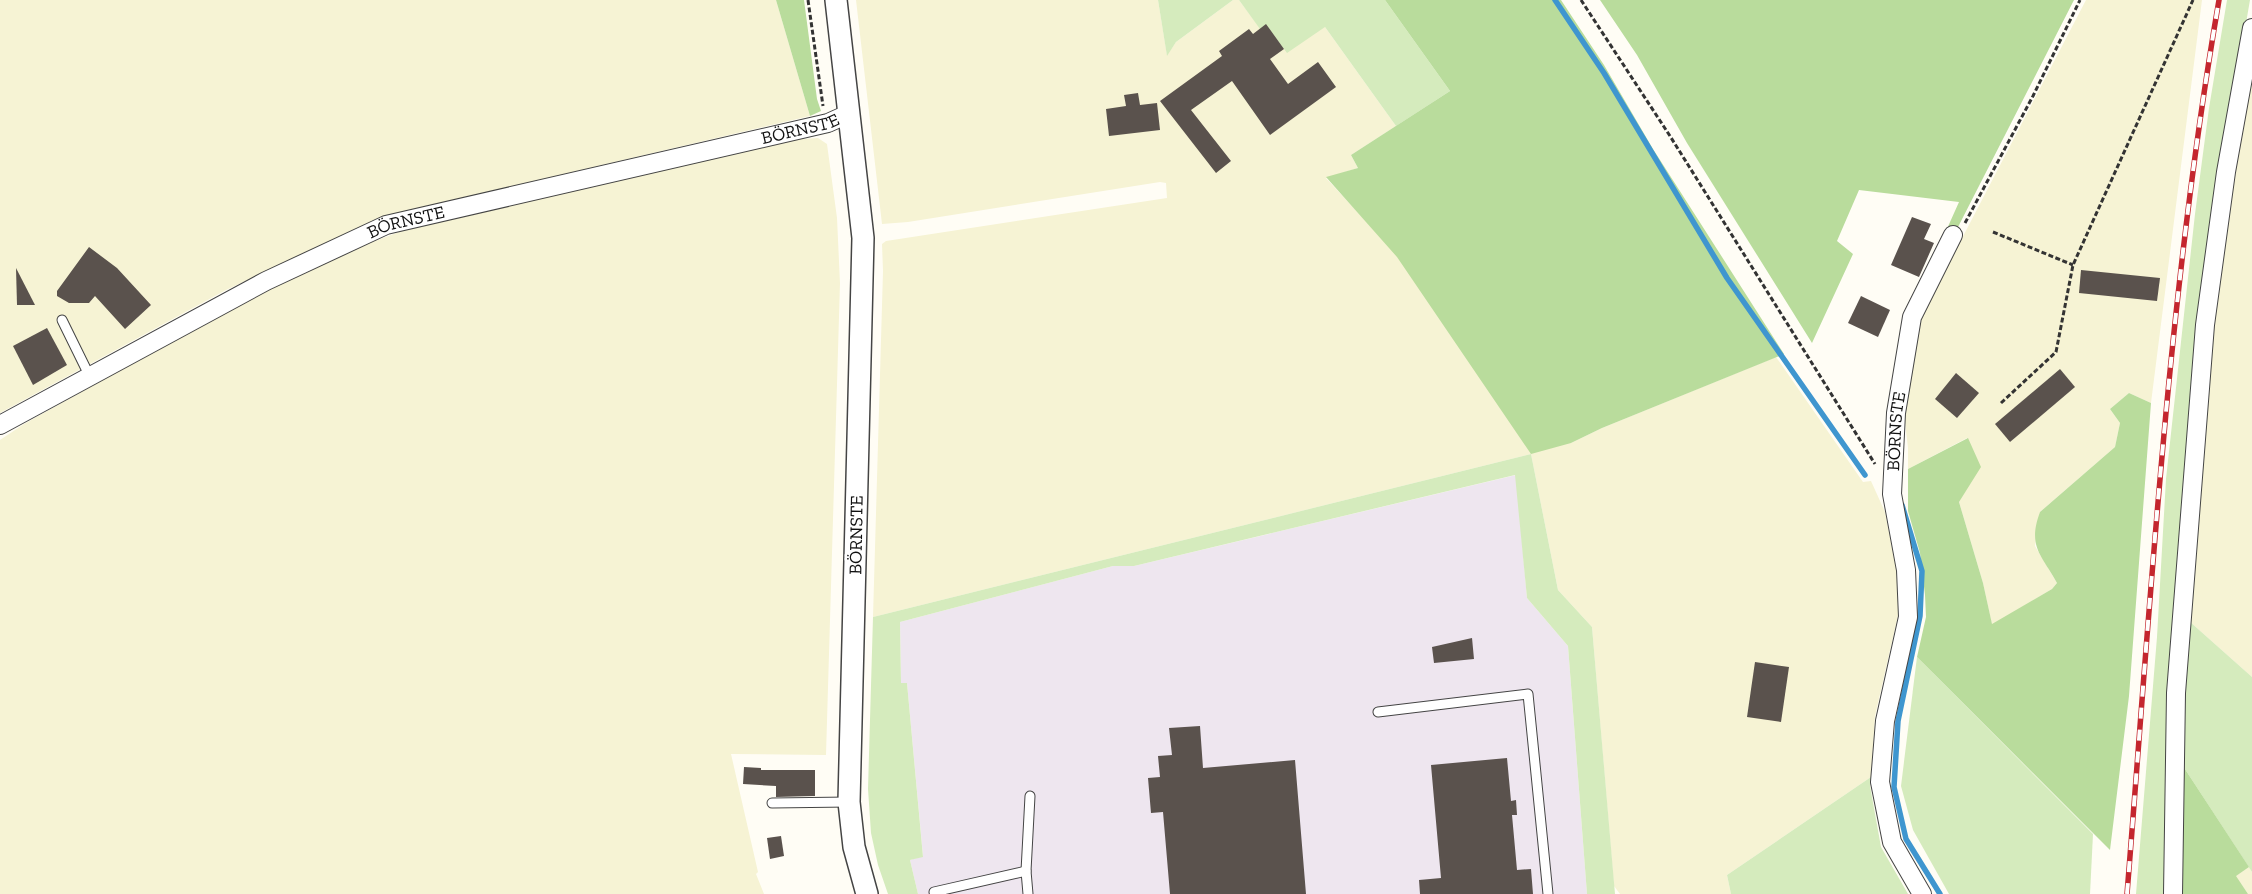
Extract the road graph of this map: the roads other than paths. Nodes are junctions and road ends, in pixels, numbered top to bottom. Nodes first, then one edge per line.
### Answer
1 (836, 0) edge
2 (2252, 28) edge
3 (848, 114) junction
4 (1953, 235) road end
5 (62, 320) dead end
6 (90, 377) junction
7 (0, 425) edge
8 (1378, 712) dead end
9 (1030, 796) dead end
10 (849, 802) junction
11 (772, 803) dead end
12 (1026, 871) junction
13 (934, 892) dead end
14 (867, 894) edge
15 (1028, 894) edge
16 (1548, 894) edge
17 (1922, 894) edge
18 (2173, 894) edge

1 - 3 street, BÖRNSTE
2 - 18 street
3 - 6 street, BÖRNSTE
3 - 10 street, BÖRNSTE
4 - 17 street, BÖRNSTE
5 - 6 lane
6 - 7 street, BÖRNSTE
8 - 16 lane
9 - 12 lane
10 - 11 lane
10 - 14 street, BÖRNSTE
12 - 13 lane
12 - 15 lane

